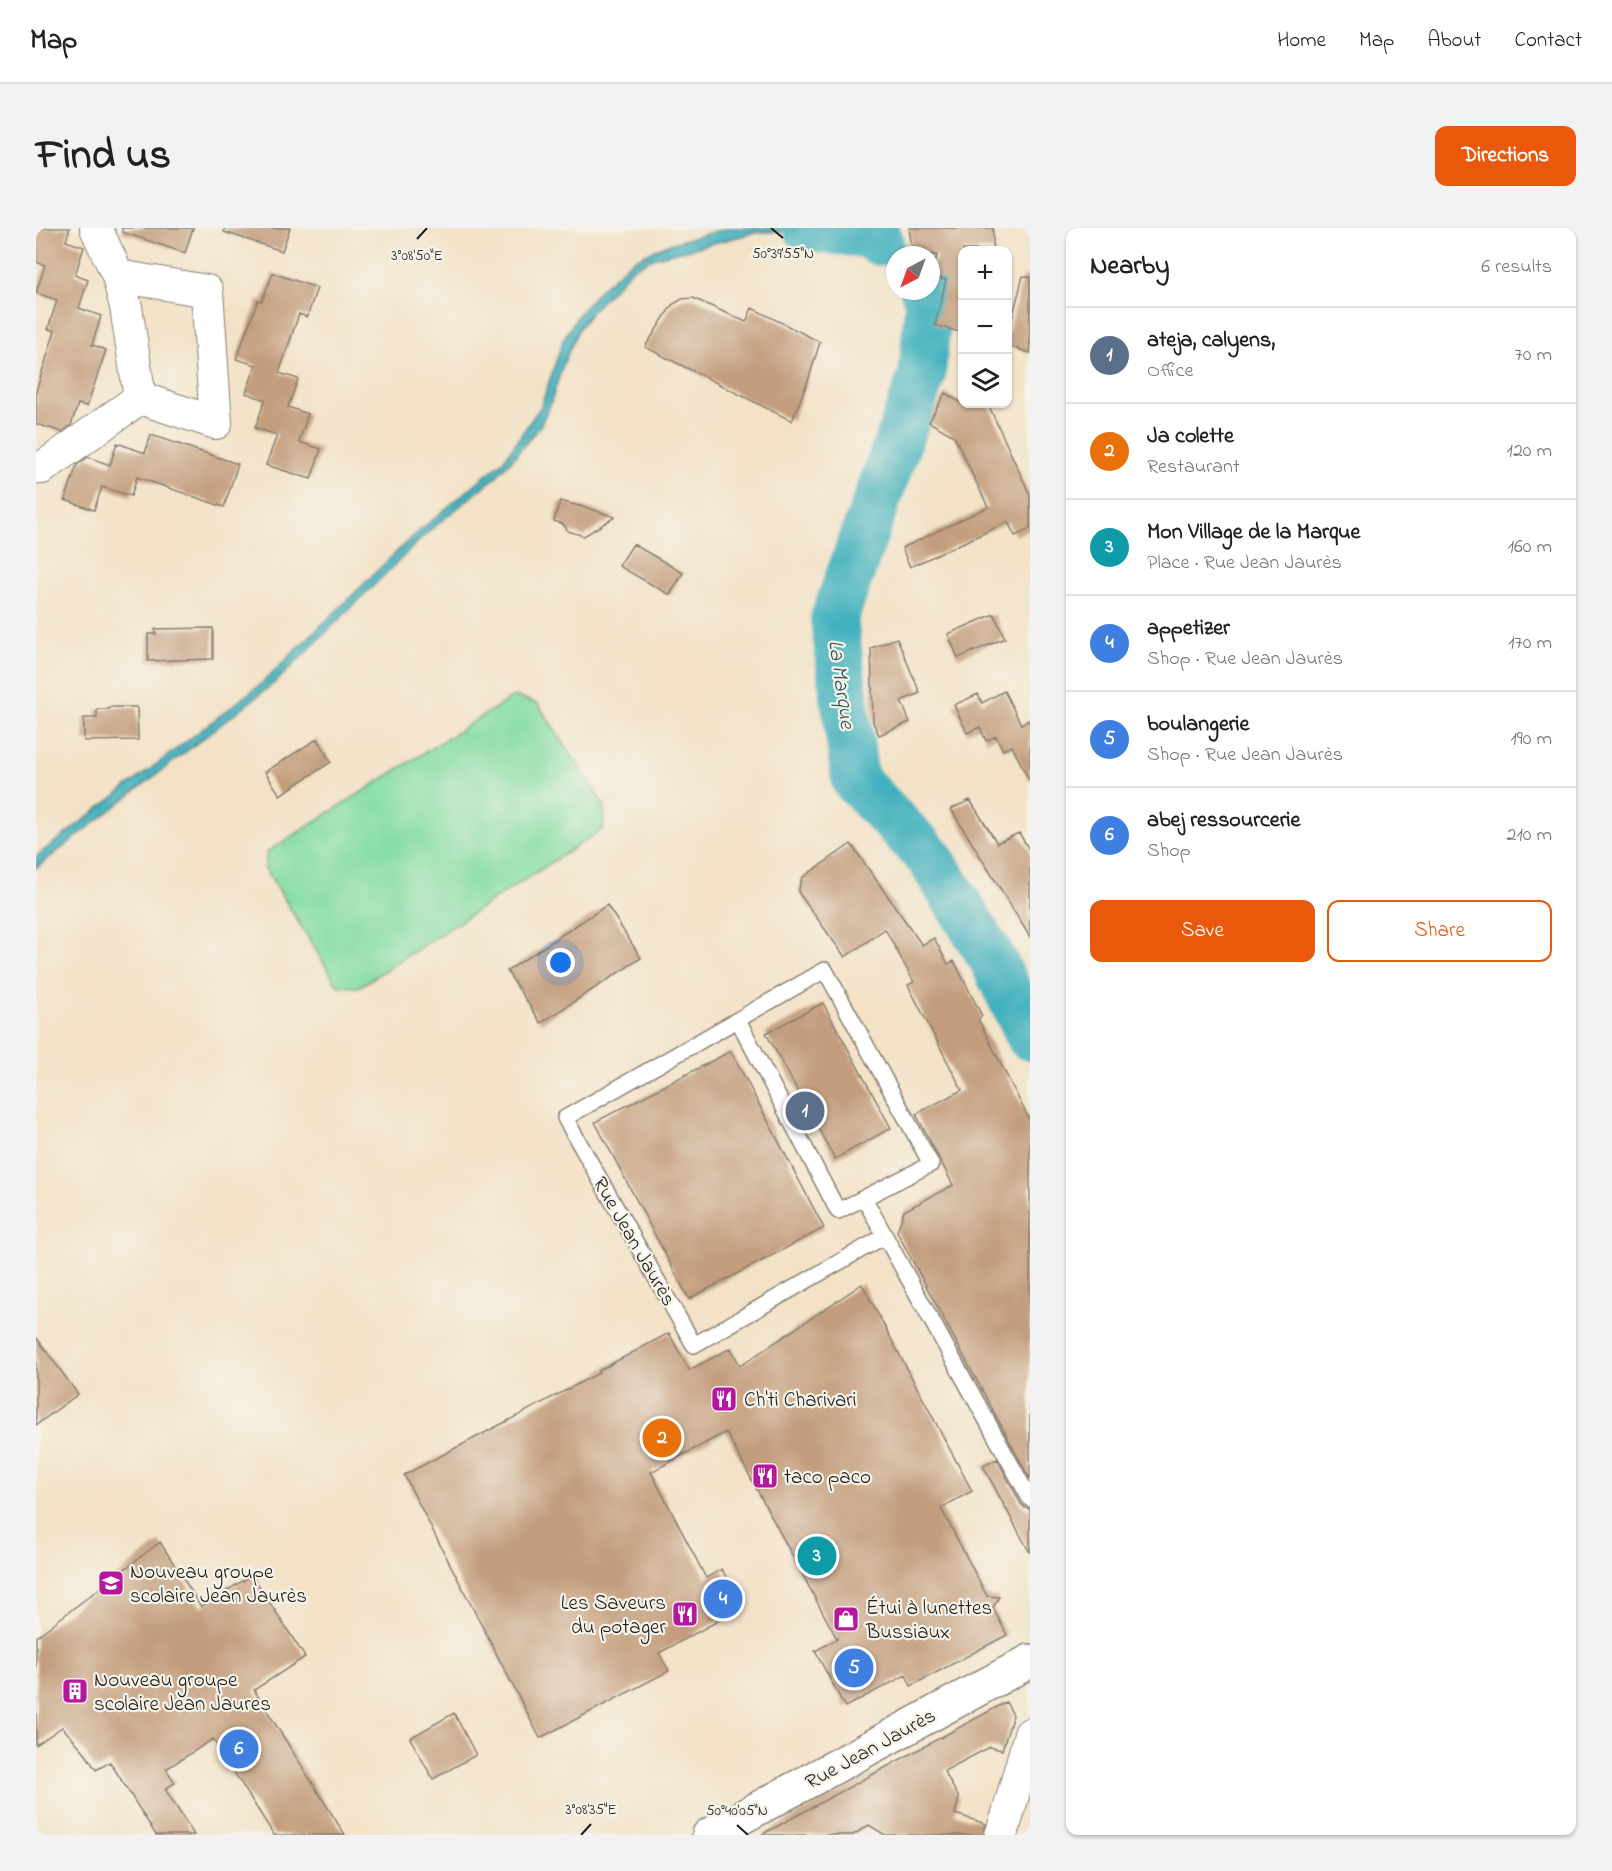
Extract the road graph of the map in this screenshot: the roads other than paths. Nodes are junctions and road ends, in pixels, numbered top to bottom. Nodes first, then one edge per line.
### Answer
1 (96, 228) edge
2 (118, 276) junction
3 (141, 398) junction
4 (42, 468) dead end
5 (738, 1020) junction
6 (864, 1198) junction
7 (885, 1236) junction
8 (1030, 1498) edge
9 (1027, 1670) edge
10 (1030, 1734) edge
11 (1008, 1829) edge
12 (709, 1835) edge

1 - 2 street
2 - 3 street
2 - 3 street
3 - 4 street
5 - 6 lane, Rue Jean Jaurès
5 - 6 lane, Rue Jean Jaurès
5 - 7 lane, Rue Jean Jaurès
6 - 7 lane
7 - 8 lane
9 - 12 main road, Rue Jean Jaurès
10 - 11 street

